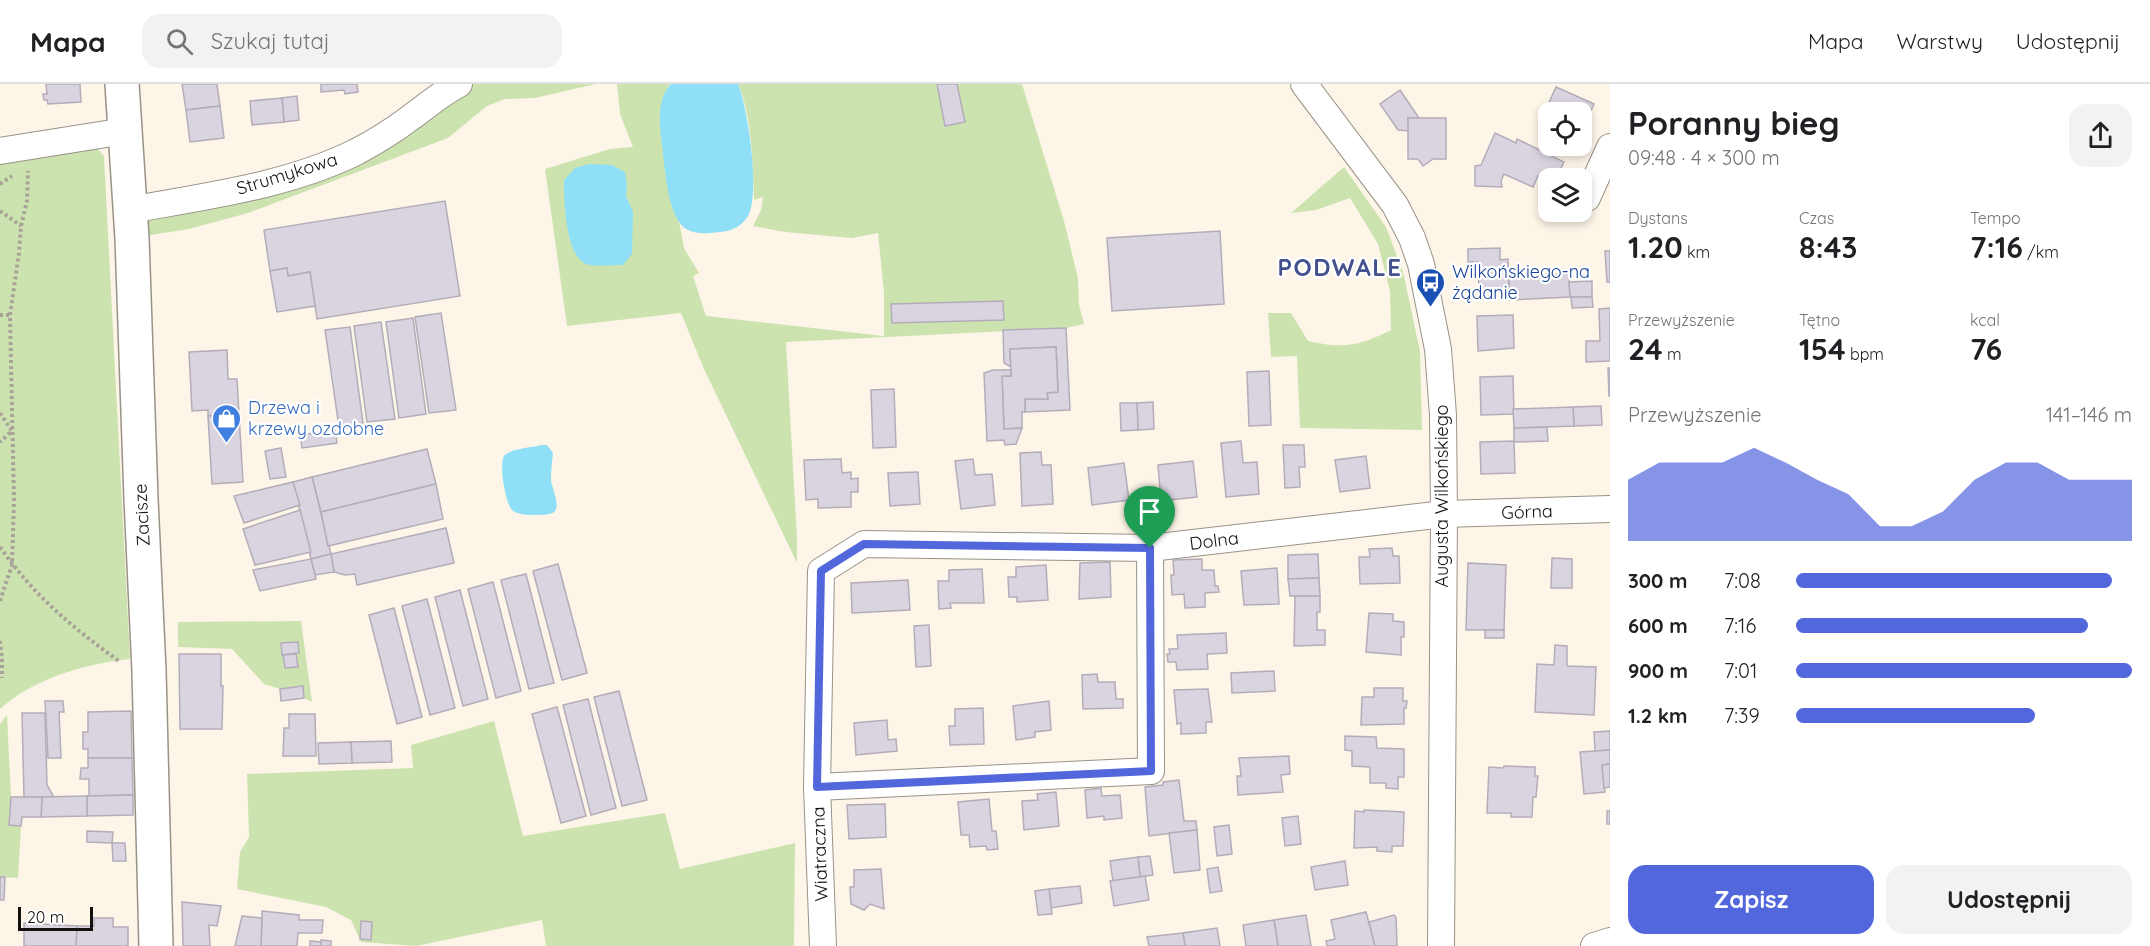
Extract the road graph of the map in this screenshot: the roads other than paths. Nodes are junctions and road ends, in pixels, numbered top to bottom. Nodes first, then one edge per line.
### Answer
1 (122, 84) edge
2 (459, 84) edge
3 (1304, 84) edge
4 (125, 131) junction
5 (1610, 147) edge
6 (0, 151) edge
7 (1592, 187) edge
8 (130, 210) junction
9 (1610, 509) edge
10 (1444, 514) junction
11 (1150, 548) junction
12 (842, 557) joint
13 (817, 787) junction
14 (1610, 942) edge
15 (156, 946) edge
16 (823, 946) edge
17 (1441, 946) edge
18 (1594, 946) edge

1 - 4 street, Zacisze
2 - 8 street, Strumykowa
3 - 10 street, Augusta Wilkońskiego
4 - 6 street
4 - 8 street, Zacisze
5 - 7 street
8 - 15 street, Zacisze
9 - 10 street, Górna
10 - 11 street, Dolna
10 - 17 street, Augusta Wilkońskiego
11 - 12 street, Dolna
11 - 13 street
12 - 13 street, Wiatraczna
13 - 16 street, Wiatraczna
14 - 18 street

